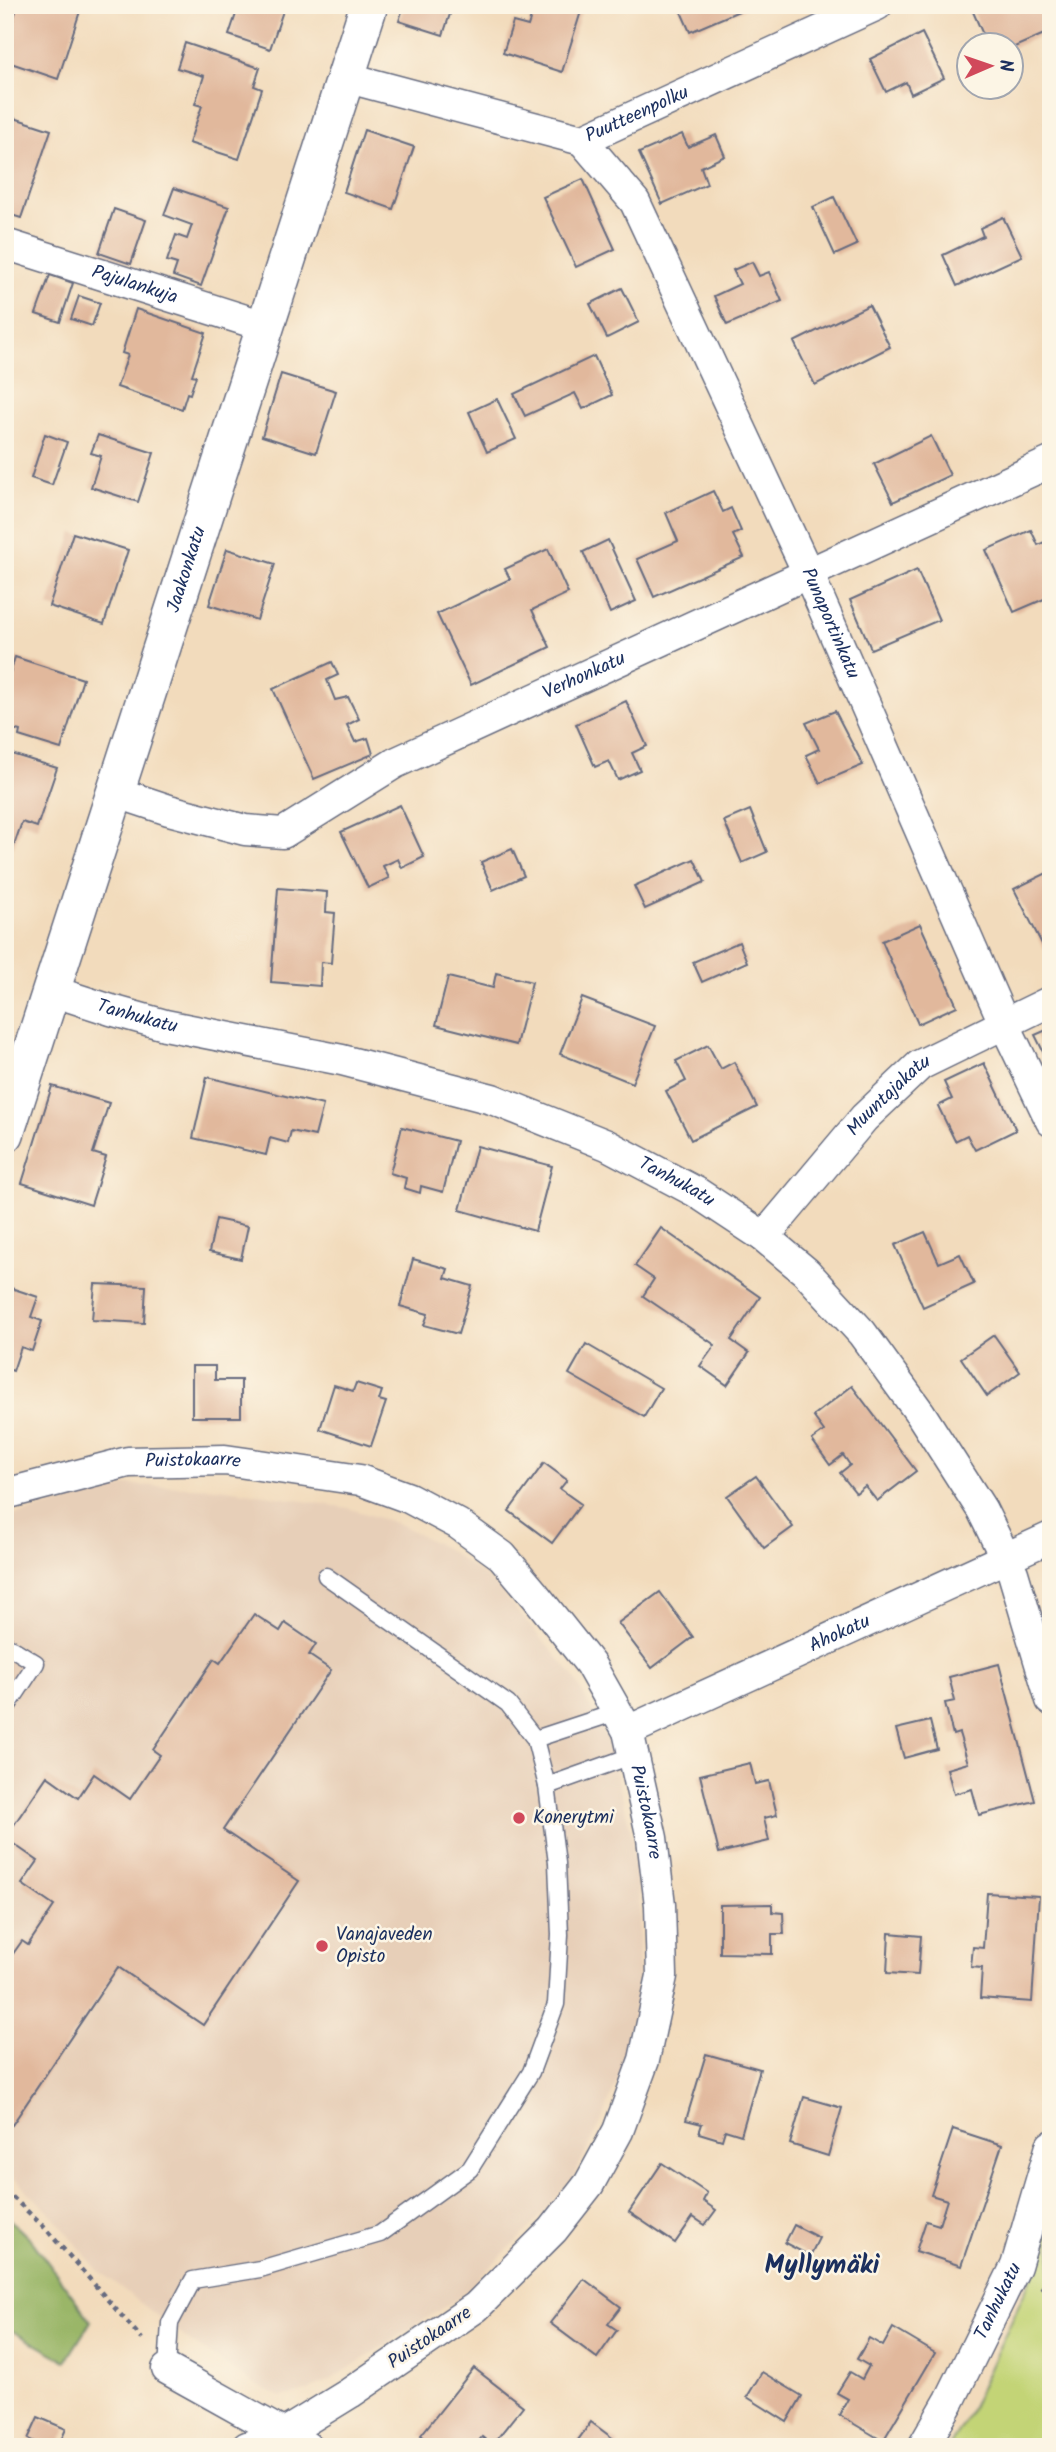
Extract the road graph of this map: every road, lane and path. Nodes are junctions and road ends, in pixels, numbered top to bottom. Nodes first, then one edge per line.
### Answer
1 (369, 5) edge
2 (877, 5) edge
3 (345, 77) junction
4 (582, 140) junction
5 (5, 244) edge
6 (267, 327) junction
7 (1051, 462) edge
8 (808, 573) junction
9 (115, 792) junction
10 (52, 990) junction
11 (1051, 1001) edge
12 (1004, 1023) junction
13 (1051, 1121) edge
14 (5, 1135) edge
15 (764, 1237) junction
16 (5, 1494) edge
17 (1051, 1537) edge
18 (1006, 1556) junction
19 (326, 1576) dead end
20 (5, 1644) edge
21 (1051, 1700) edge
22 (5, 1710) edge
23 (626, 1732) junction
24 (535, 1739) junction
25 (547, 1786) junction
26 (1051, 2146) edge
27 (5, 2190) edge
28 (167, 2369) junction
29 (296, 2440) edge
30 (247, 2447) edge
31 (923, 2447) edge

1 - 3 street, Jaakonkatu
2 - 4 street, Puutteenpolku
3 - 4 street, Puutteenpolku
3 - 6 street, Jaakonkatu
4 - 8 street, Punaportinkatu
5 - 6 street, Pajulankuja
6 - 9 street, Jaakonkatu
7 - 8 street, Verhonkatu
8 - 9 street, Verhonkatu
8 - 12 street, Punaportinkatu
9 - 10 street, Jaakonkatu
10 - 14 street, Jaakonkatu
10 - 15 street, Tanhukatu
11 - 12 street, Muuntajakatu
12 - 13 street, Punaportinkatu
12 - 15 street, Muuntajakatu
15 - 18 street, Tanhukatu
16 - 23 street, Puistokaarre
17 - 18 street, Ahokatu
18 - 21 street, Tanhukatu
18 - 23 street, Ahokatu
19 - 24 lane
20 - 22 lane
23 - 24 lane
23 - 25 lane
23 - 29 street, Puistokaarre
24 - 25 lane
25 - 28 lane
26 - 31 street, Tanhukatu
27 - 28 path
28 - 29 street
29 - 30 street, Puistokaarre

